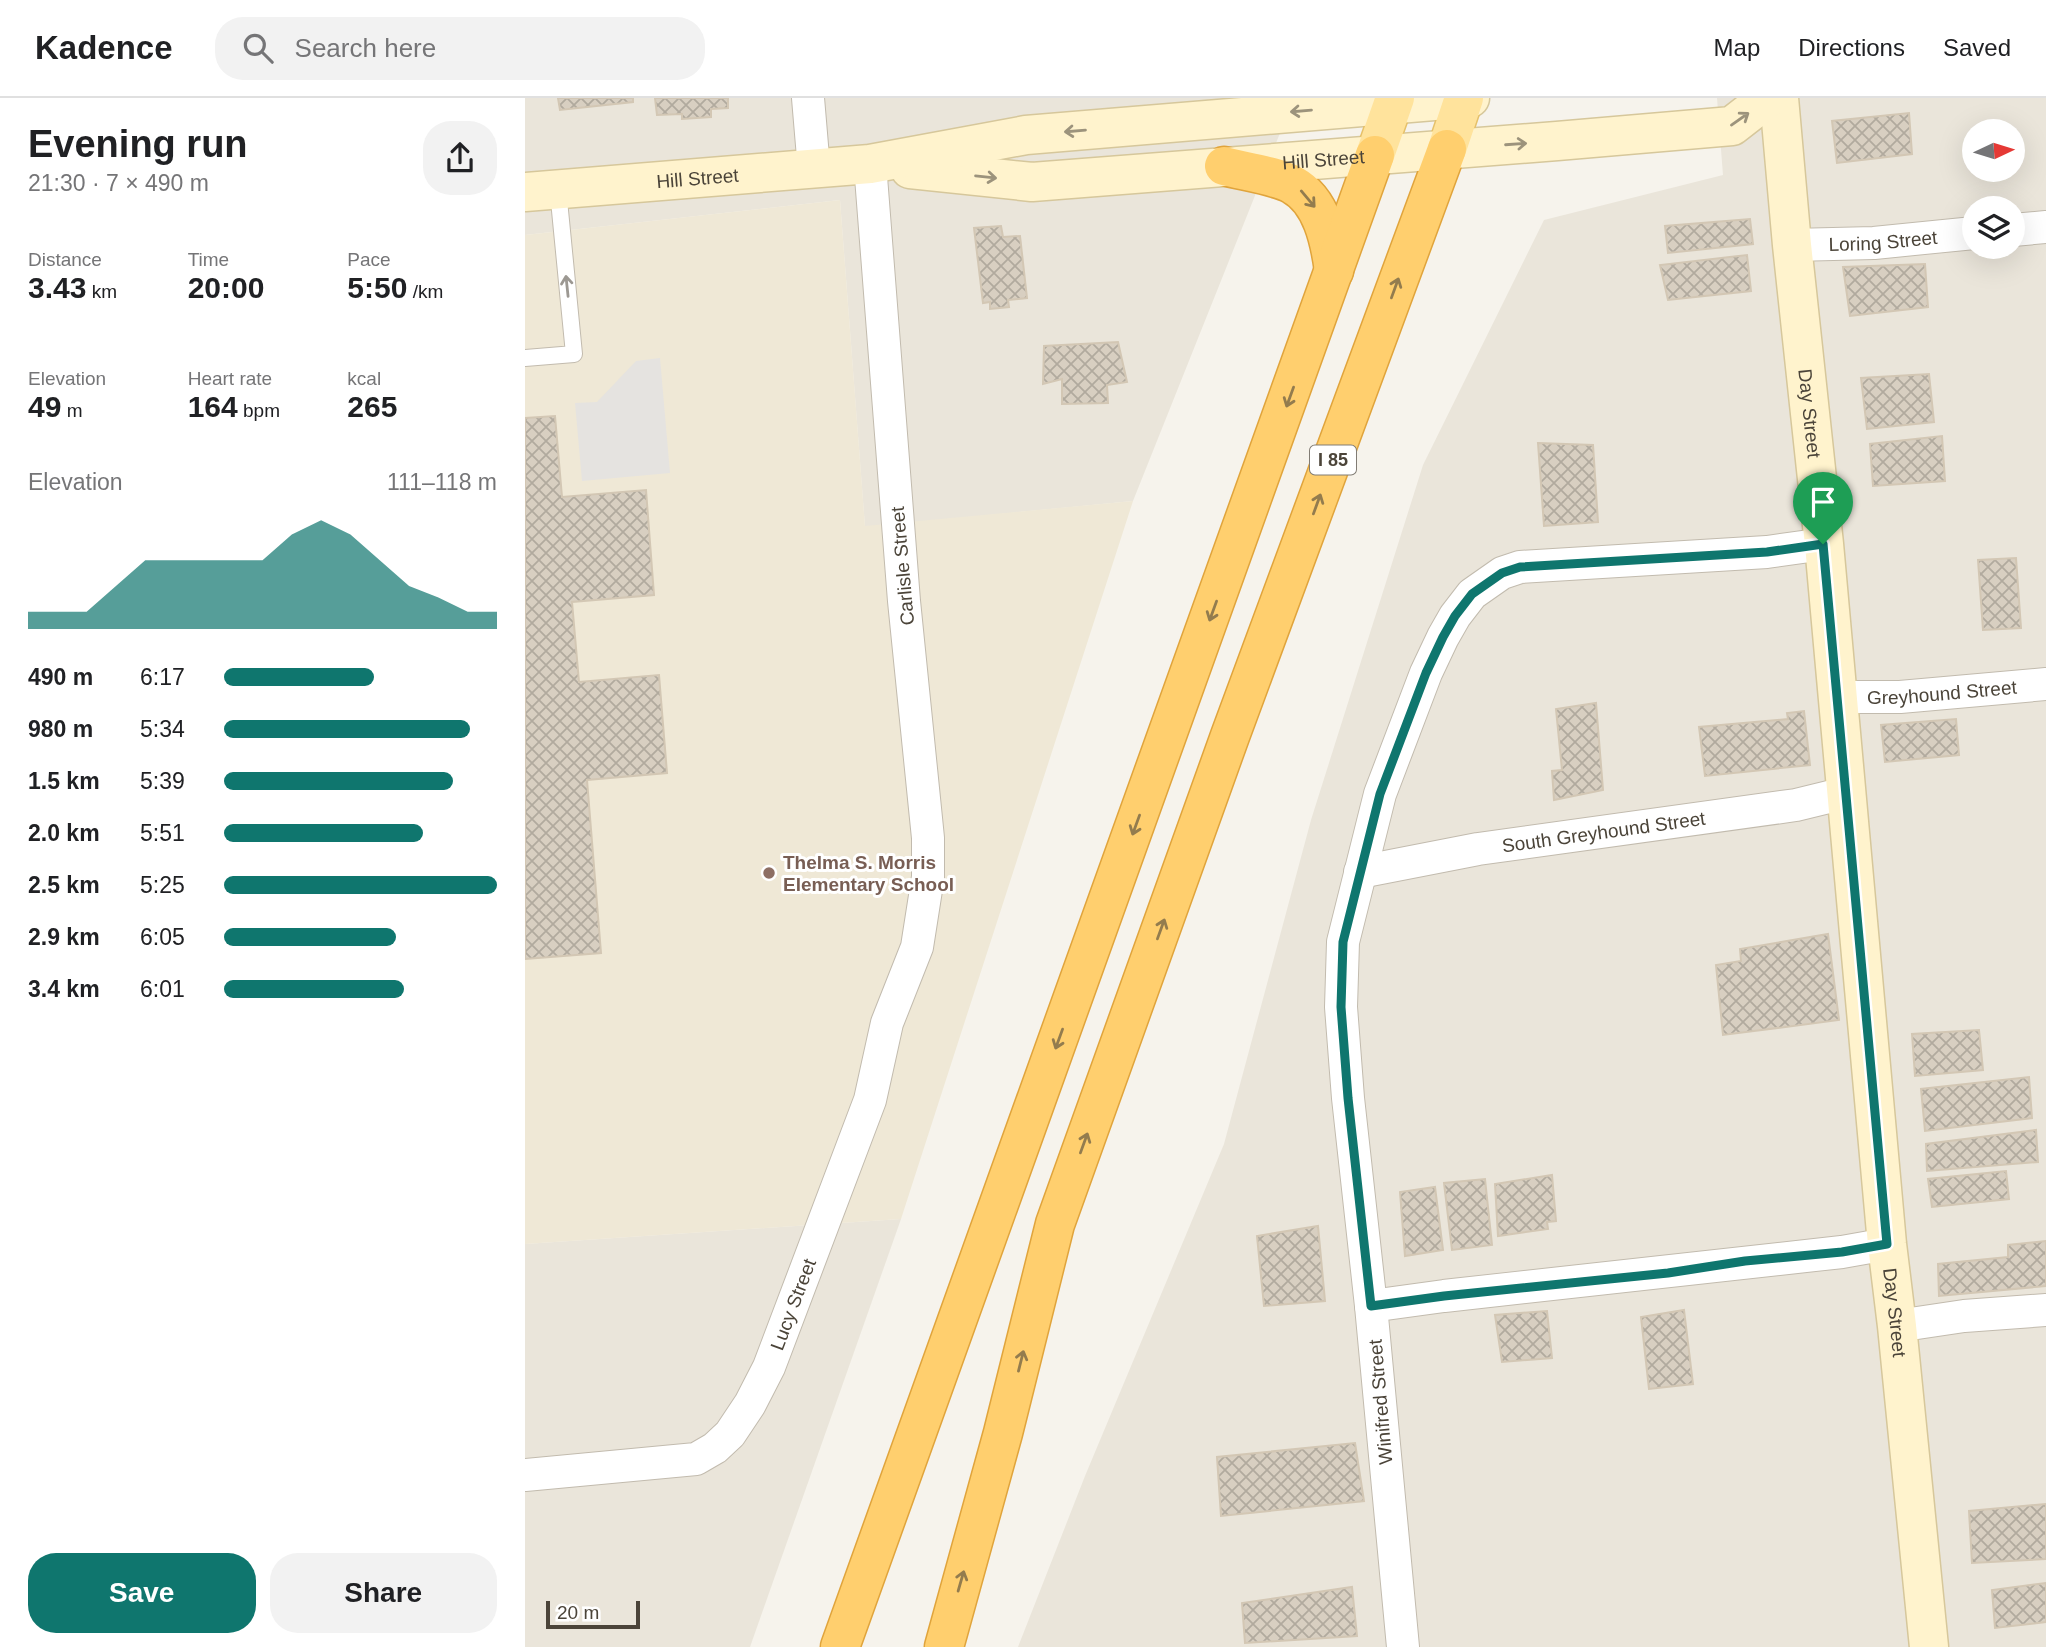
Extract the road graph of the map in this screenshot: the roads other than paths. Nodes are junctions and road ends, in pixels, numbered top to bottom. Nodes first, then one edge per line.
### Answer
1 (808, 98) edge
2 (1464, 98) edge
3 (1470, 98) edge
4 (1768, 98) edge
5 (1779, 98) edge
6 (1394, 100) edge
7 (1447, 149) junction
8 (1375, 155) junction
9 (870, 164) junction
10 (1224, 166) junction
11 (814, 169) junction
12 (542, 191) edge
13 (2046, 227) edge
14 (2025, 229) edge
15 (1962, 234) edge
16 (1792, 245) junction
17 (1334, 271) junction
18 (525, 358) edge
19 (1823, 544) junction
20 (2046, 684) edge
21 (1837, 697) junction
22 (1845, 793) junction
23 (1360, 872) junction
24 (909, 965) joint
25 (1887, 1244) junction
26 (1371, 1306) junction
27 (2046, 1310) edge
28 (1897, 1326) junction
29 (525, 1475) edge
30 (840, 1647) edge
31 (944, 1647) edge
32 (1403, 1647) edge
33 (1929, 1647) edge

1 - 11 street
2 - 3 street, Hill Street
2 - 6 street, Hill Street
2 - 7 main road
7 -> 4 street, Hill Street
5 - 16 street, Day Street
6 - 8 main road
6 -> 9 street, Hill Street
7 - 8 street, Hill Street
31 -> 7 highway, I 85
8 - 10 street, Hill Street
8 - 17 highway
9 -> 10 street, Hill Street
9 - 11 street, Hill Street
9 - 24 street, Carlisle Street
10 -> 17 highway
11 - 12 street, Hill Street
18 -> 12 lane
13 - 14 street
15 - 16 street, Loring Street
16 - 19 street, Day Street
17 -> 30 highway
19 - 21 street, Day Street
19 - 23 street, Winifred Street
20 - 21 street, Greyhound Street
21 - 22 street, Day Street
22 - 23 street, South Greyhound Street
22 - 25 street, Day Street
23 - 26 street, Winifred Street
24 - 29 street, Lucy Street
25 - 26 street
25 - 28 street, Day Street
26 - 32 street, Winifred Street
27 - 28 street
28 - 33 street, Day Street

